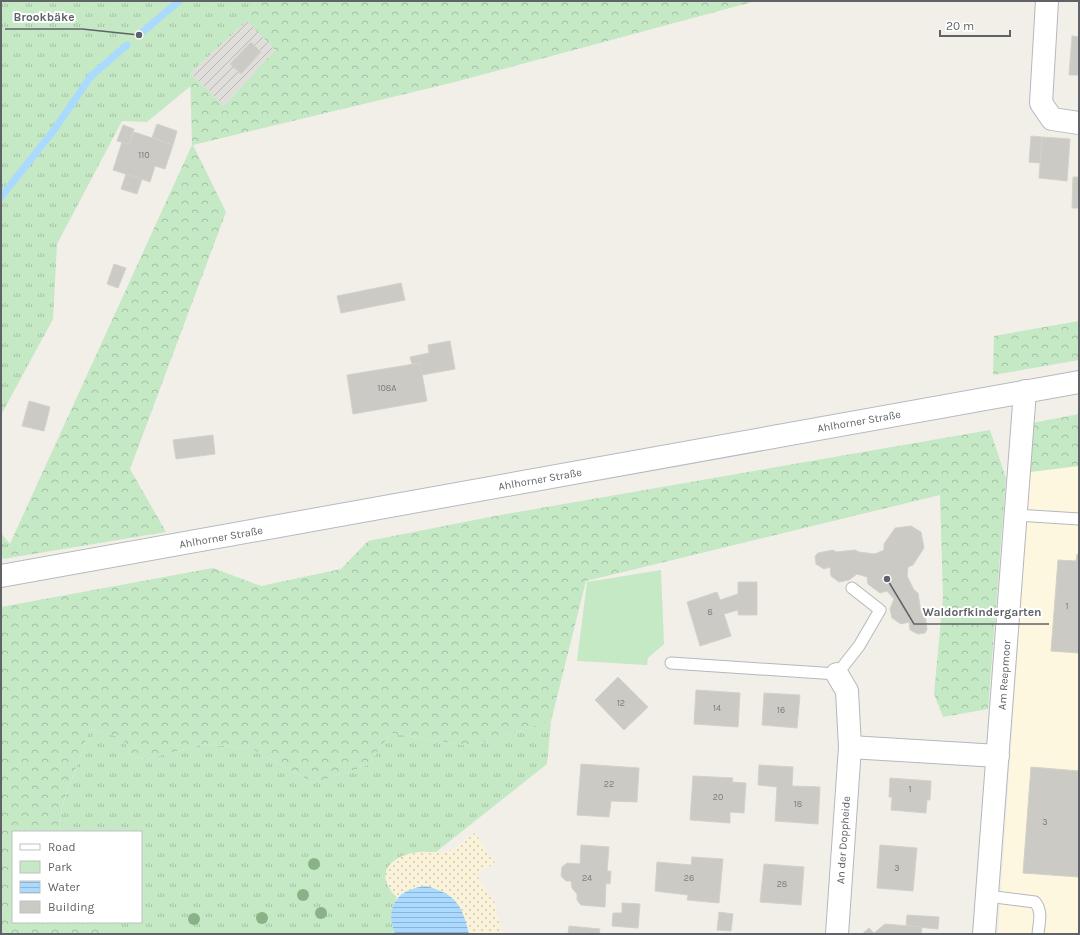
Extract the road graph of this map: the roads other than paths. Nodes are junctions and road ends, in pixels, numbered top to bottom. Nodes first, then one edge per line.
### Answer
1 (1047, 1) edge
2 (1079, 123) edge
3 (1079, 382) edge
4 (1025, 392) junction
5 (1016, 515) junction
6 (1079, 519) edge
7 (1, 576) edge
8 (852, 588) dead end
9 (671, 663) dead end
10 (837, 674) junction
11 (850, 747) junction
12 (998, 756) junction
13 (987, 896) junction
14 (837, 934) edge
15 (984, 934) edge
16 (1038, 934) edge

1 - 2 street
3 - 4 street, Ahlhorner Straße
4 - 5 street, Am Reepmoor
4 - 7 street, Ahlhorner Straße
5 - 6 lane
5 - 12 street, Am Reepmoor
8 - 10 lane
9 - 10 lane
10 - 11 street, An der Doppheide
11 - 12 street
11 - 14 street, An der Doppheide
12 - 13 street, Am Reepmoor
13 - 15 street, Am Reepmoor
13 - 16 lane

